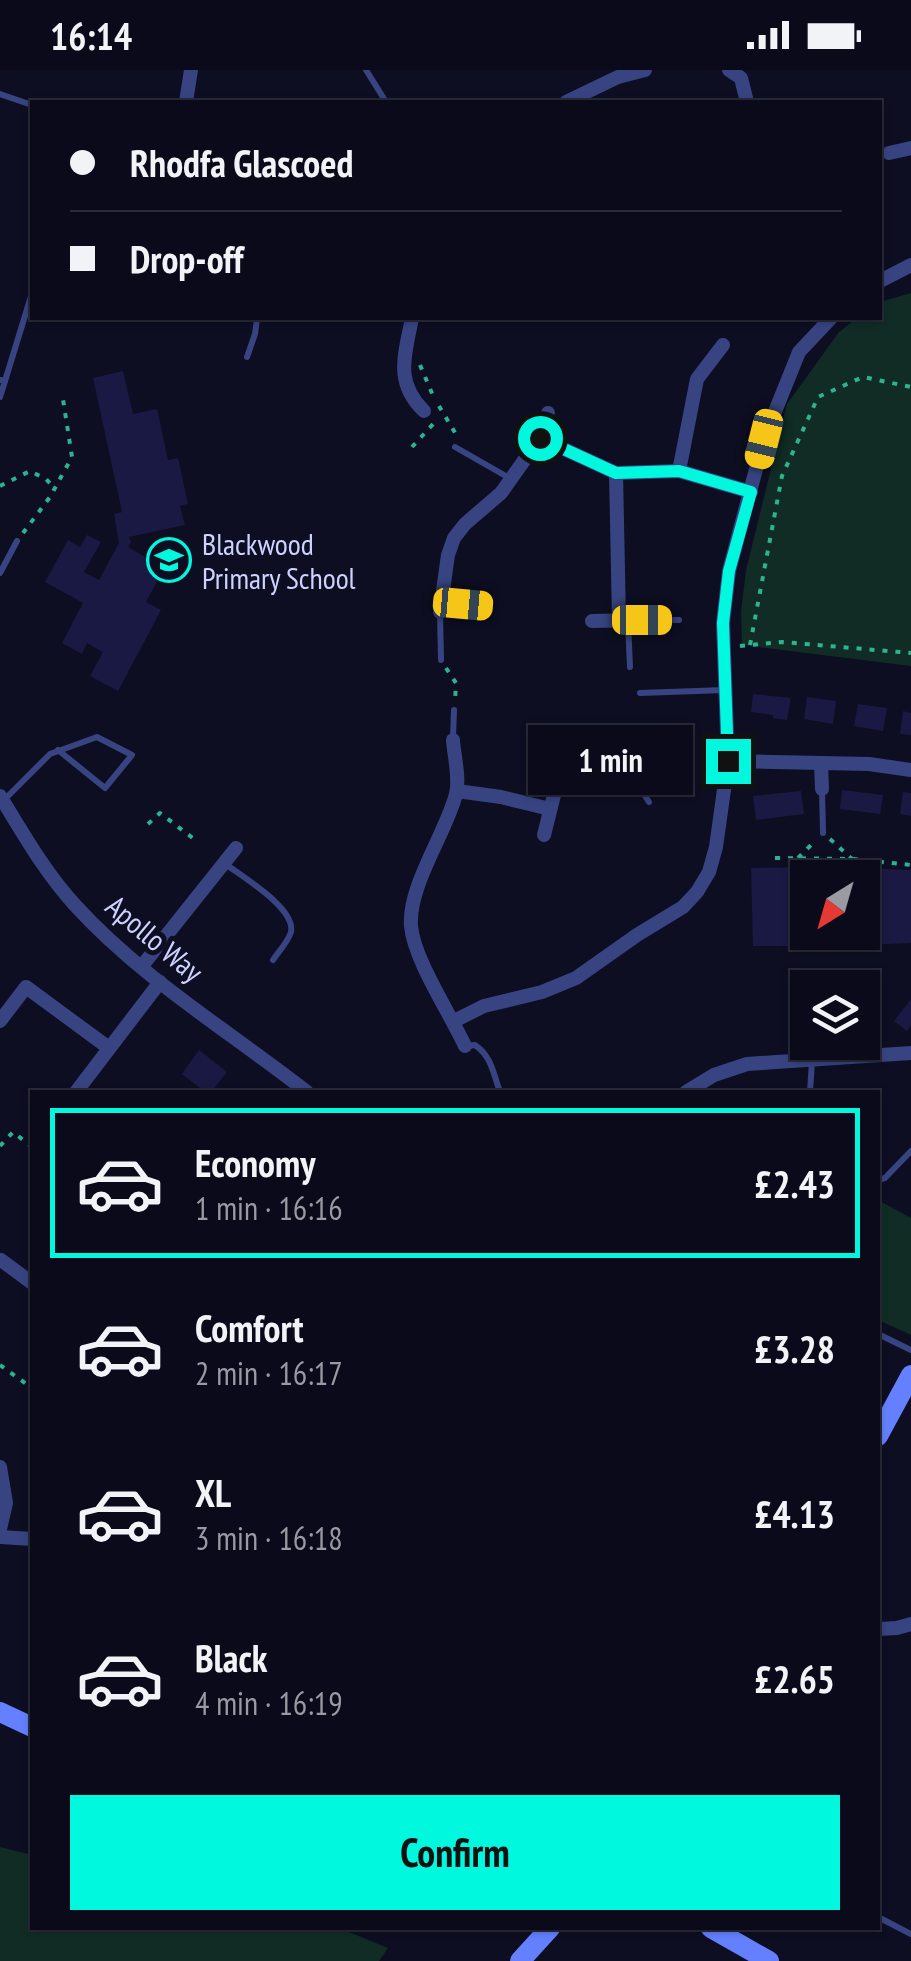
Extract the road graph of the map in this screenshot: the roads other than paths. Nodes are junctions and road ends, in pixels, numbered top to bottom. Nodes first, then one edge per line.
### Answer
1 (191, 70) edge
2 (366, 70) edge
3 (644, 70) edge
4 (729, 70) edge
5 (617, 74) edge
6 (0, 94) edge
7 (186, 100) edge
8 (385, 100) edge
9 (570, 100) edge
10 (746, 100) edge
11 (30, 104) edge
12 (911, 148) edge
13 (889, 153) dead end
14 (911, 265) edge
15 (882, 280) edge
16 (30, 299) edge
17 (256, 320) edge
18 (829, 320) edge
19 (410, 323) edge
20 (724, 346) dead end
21 (247, 358) dead end
22 (2, 381) edge
23 (0, 397) edge
24 (424, 412) dead end
25 (548, 412) dead end
26 (540, 438) junction
27 (455, 447) dead end
28 (679, 471) junction
29 (616, 473) junction
30 (512, 479) junction
31 (751, 492) junction
32 (17, 541) road end
33 (0, 573) edge
34 (485, 606) dead end
35 (441, 607) junction
36 (629, 620) junction
37 (679, 620) dead end
38 (592, 621) dead end
39 (441, 660) road end
40 (630, 667) dead end
41 (726, 690) junction
42 (640, 693) dead end
43 (454, 710) road end
44 (453, 740) joint
45 (58, 750) junction
46 (728, 761) junction
47 (820, 763) junction
48 (911, 770) edge
49 (557, 783) joint
50 (822, 789) joint
51 (458, 791) junction
52 (2, 798) edge
53 (650, 802) dead end
54 (550, 809) junction
55 (6, 821) edge
56 (822, 833) road end
57 (544, 836) dead end
58 (236, 848) dead end
59 (224, 863) junction
60 (273, 960) dead end
61 (142, 966) junction
62 (160, 982) junction
63 (0, 1021) edge
64 (454, 1021) junction
65 (465, 1046) joint
66 (109, 1048) junction
67 (911, 1054) edge
68 (880, 1056) edge
69 (812, 1060) joint
70 (499, 1089) dead end
71 (78, 1090) edge
72 (305, 1090) edge
73 (689, 1090) edge
74 (810, 1090) edge
75 (911, 1151) edge
76 (880, 1179) edge
77 (0, 1261) edge
78 (30, 1282) edge
79 (880, 1335) edge
80 (911, 1350) edge
81 (911, 1376) edge
82 (880, 1432) edge
83 (0, 1467) edge
84 (0, 1529) edge
85 (0, 1538) edge
86 (30, 1539) edge
87 (911, 1624) edge
88 (880, 1630) edge
89 (0, 1712) edge
90 (30, 1725) edge
91 (880, 1918) edge
92 (548, 1930) edge
93 (715, 1930) edge
94 (911, 1934) edge
95 (520, 1961) edge
96 (769, 1961) edge

1 - 7 street
2 - 8 lane
3 - 5 street
4 - 10 street
5 - 9 street
6 - 11 lane
12 - 13 street
14 - 15 street
16 - 22 lane
17 - 21 lane
18 - 31 street
19 - 24 street
20 - 28 street
22 - 23 lane
25 - 26 street
26 - 29 street
26 - 30 street
27 - 30 lane
28 - 29 street
28 - 31 street
29 - 36 street
30 - 35 street
31 - 41 street
32 - 33 lane
34 - 35 street
35 - 39 lane
36 - 37 lane
36 - 38 street
36 - 40 lane
41 - 42 lane
41 - 46 street
43 - 44 lane
44 - 51 street
45 - 45 lane
45 - 52 lane
46 - 47 street
46 - 64 street
47 - 48 street
47 - 50 street
49 - 53 lane
49 - 54 street
50 - 56 lane
51 - 54 street
51 - 64 street
52 - 55 street, Apollo Way
54 - 57 street
55 - 61 street, Apollo Way
58 - 59 street
59 - 60 lane
59 - 61 street
61 - 62 street, Apollo Way
62 - 66 street
62 - 72 street, Apollo Way
63 - 66 street
64 - 65 street
65 - 70 lane
66 - 71 street
67 - 68 street
69 - 73 street
69 - 74 lane
75 - 76 lane
77 - 78 street
79 - 80 lane
81 - 82 street
83 - 84 street
85 - 86 street
87 - 88 street
89 - 90 street
91 - 94 lane
92 - 95 street
93 - 96 street

